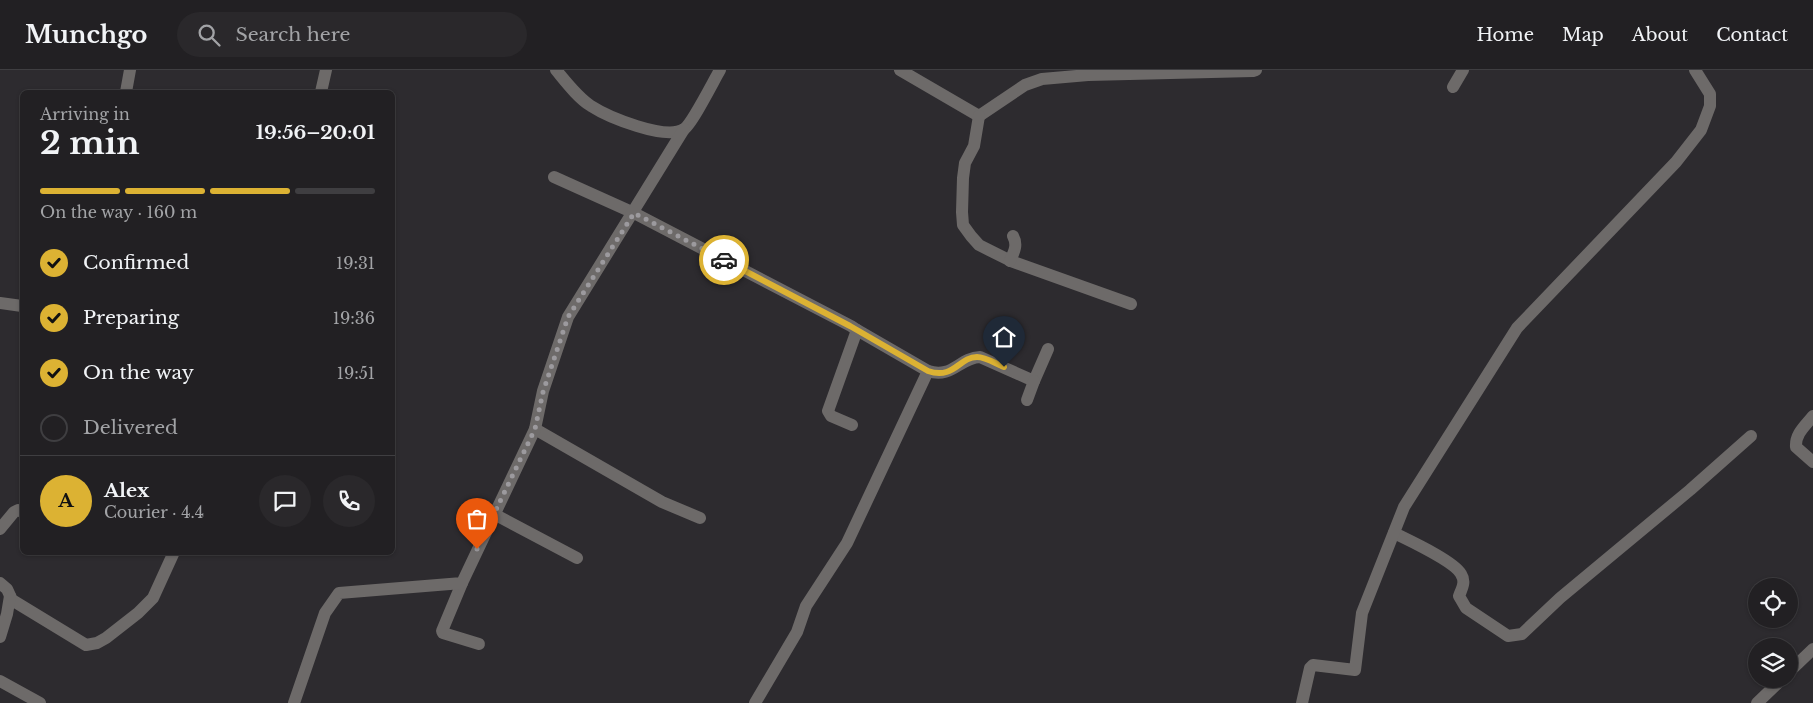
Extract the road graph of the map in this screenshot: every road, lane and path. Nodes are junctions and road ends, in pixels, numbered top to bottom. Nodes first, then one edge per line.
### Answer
1 (130, 70) edge
2 (326, 70) edge
3 (556, 70) edge
4 (720, 70) edge
5 (900, 70) edge
6 (1256, 70) edge
7 (1463, 70) edge
8 (1695, 70) edge
9 (1453, 87) dead end
10 (126, 90) edge
11 (322, 90) edge
12 (979, 116) junction
13 (684, 129) junction
14 (554, 177) dead end
15 (634, 213) junction
16 (1014, 236) dead end
17 (1010, 261) junction
18 (0, 303) edge
19 (1131, 304) dead end
20 (20, 306) edge
21 (857, 330) junction
22 (1048, 349) dead end
23 (928, 371) junction
24 (1034, 380) junction
25 (1027, 400) dead end
26 (1813, 416) edge
27 (852, 425) dead end
28 (535, 429) junction
29 (1750, 436) dead end
30 (1813, 462) edge
31 (20, 511) edge
32 (494, 514) junction
33 (700, 518) dead end
34 (0, 529) edge
35 (1394, 533) junction
36 (173, 555) edge
37 (577, 558) dead end
38 (0, 583) edge
39 (462, 583) junction
40 (10, 596) junction
41 (0, 637) edge
42 (479, 644) dead end
43 (1813, 649) edge
44 (1798, 663) edge
45 (0, 681) edge
46 (1773, 688) edge
47 (40, 703) edge
48 (294, 703) edge
49 (755, 703) edge
50 (1302, 703) edge
51 (1757, 703) edge

1 - 10 street
2 - 11 street
3 - 13 street
4 - 13 street
5 - 12 street
6 - 12 street
7 - 9 street
8 - 35 street
12 - 17 street
13 - 15 street
14 - 15 street
15 - 21 street
15 - 28 street
16 - 17 street
17 - 19 street
18 - 20 street
21 - 23 street
21 - 27 street
22 - 24 street
23 - 24 street
23 - 49 street
24 - 25 street
26 - 30 street
28 - 32 street
28 - 33 street
29 - 35 street
31 - 34 street
32 - 37 street
32 - 39 street
35 - 50 street
36 - 40 street
38 - 40 street
39 - 42 street
39 - 48 street
40 - 41 street
43 - 44 street
45 - 47 street
46 - 51 street

